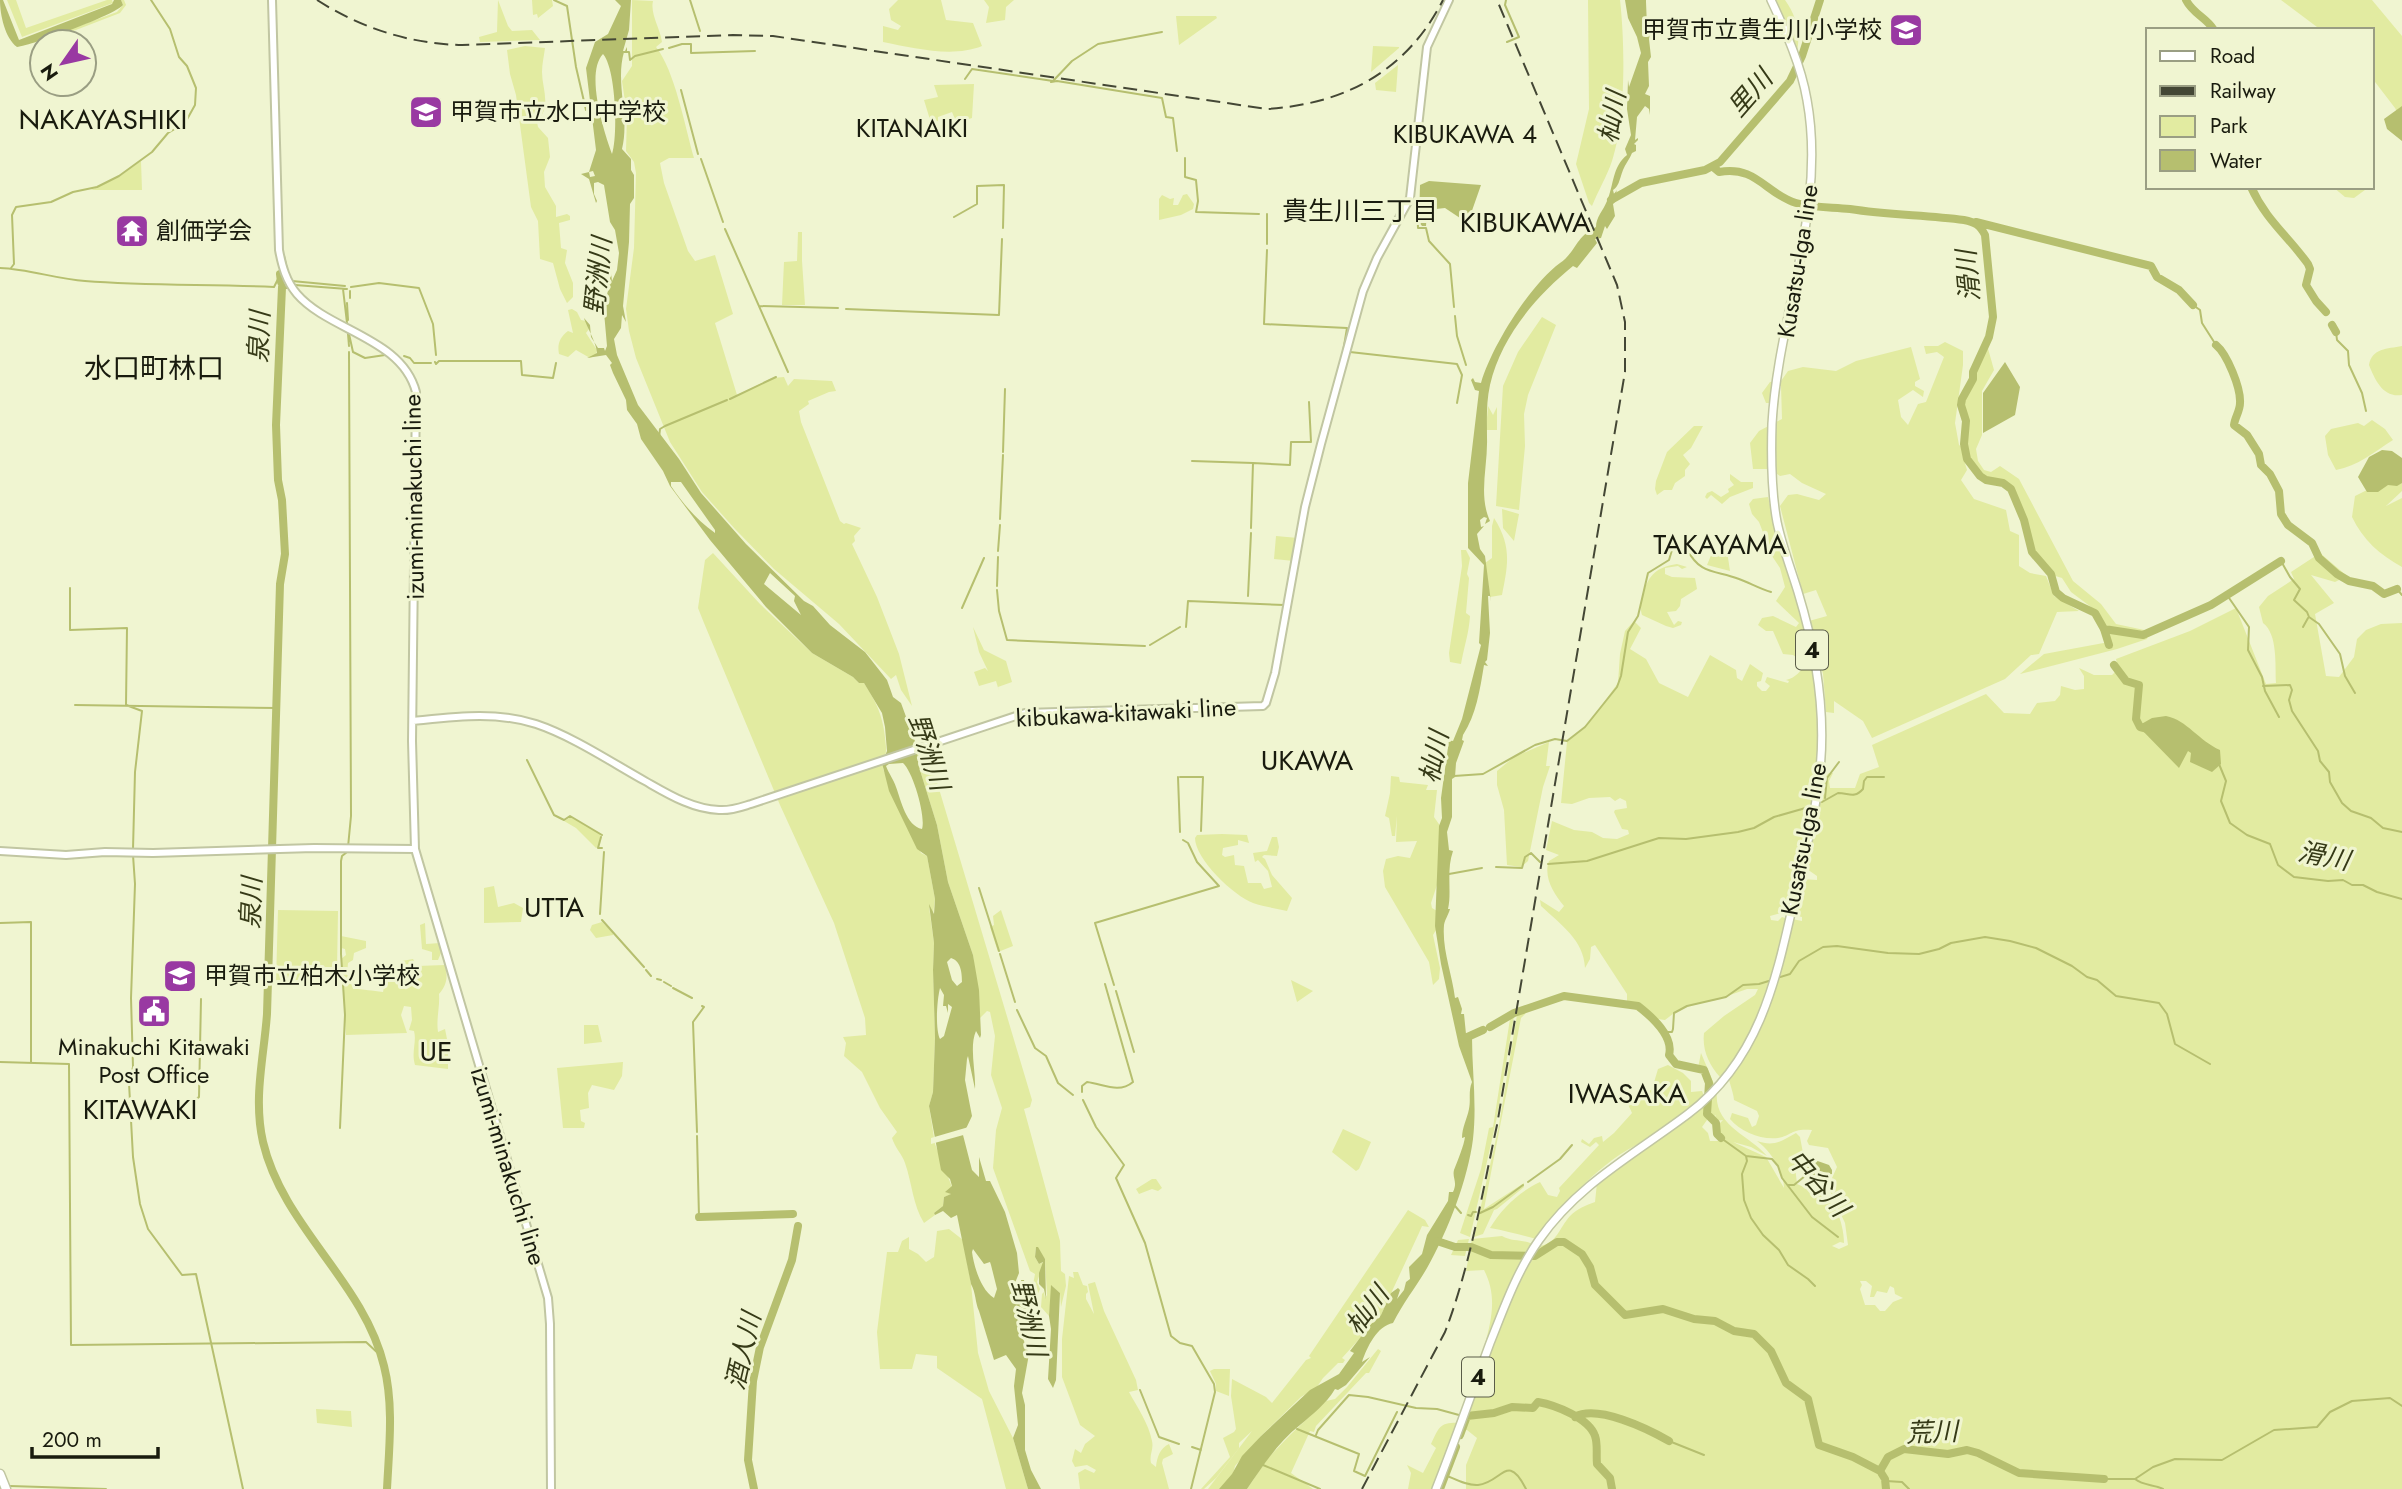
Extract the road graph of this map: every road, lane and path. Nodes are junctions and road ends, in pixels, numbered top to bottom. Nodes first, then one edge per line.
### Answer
1 (272, 0) edge
2 (1448, 0) edge
3 (1771, 0) edge
4 (413, 721) junction
5 (415, 849) junction
6 (0, 851) edge
7 (0, 1474) edge
8 (6, 1489) edge
9 (551, 1489) edge
10 (1436, 1489) edge

1 - 4 main road, izumi-minakuchi line
2 - 4 main road, kibukawa-kitawaki line
3 - 10 main road, Kusatsu-Iga line / 4
4 - 5 main road
5 - 6 main road
5 - 9 main road, izumi-minakuchi line
7 - 8 highway

